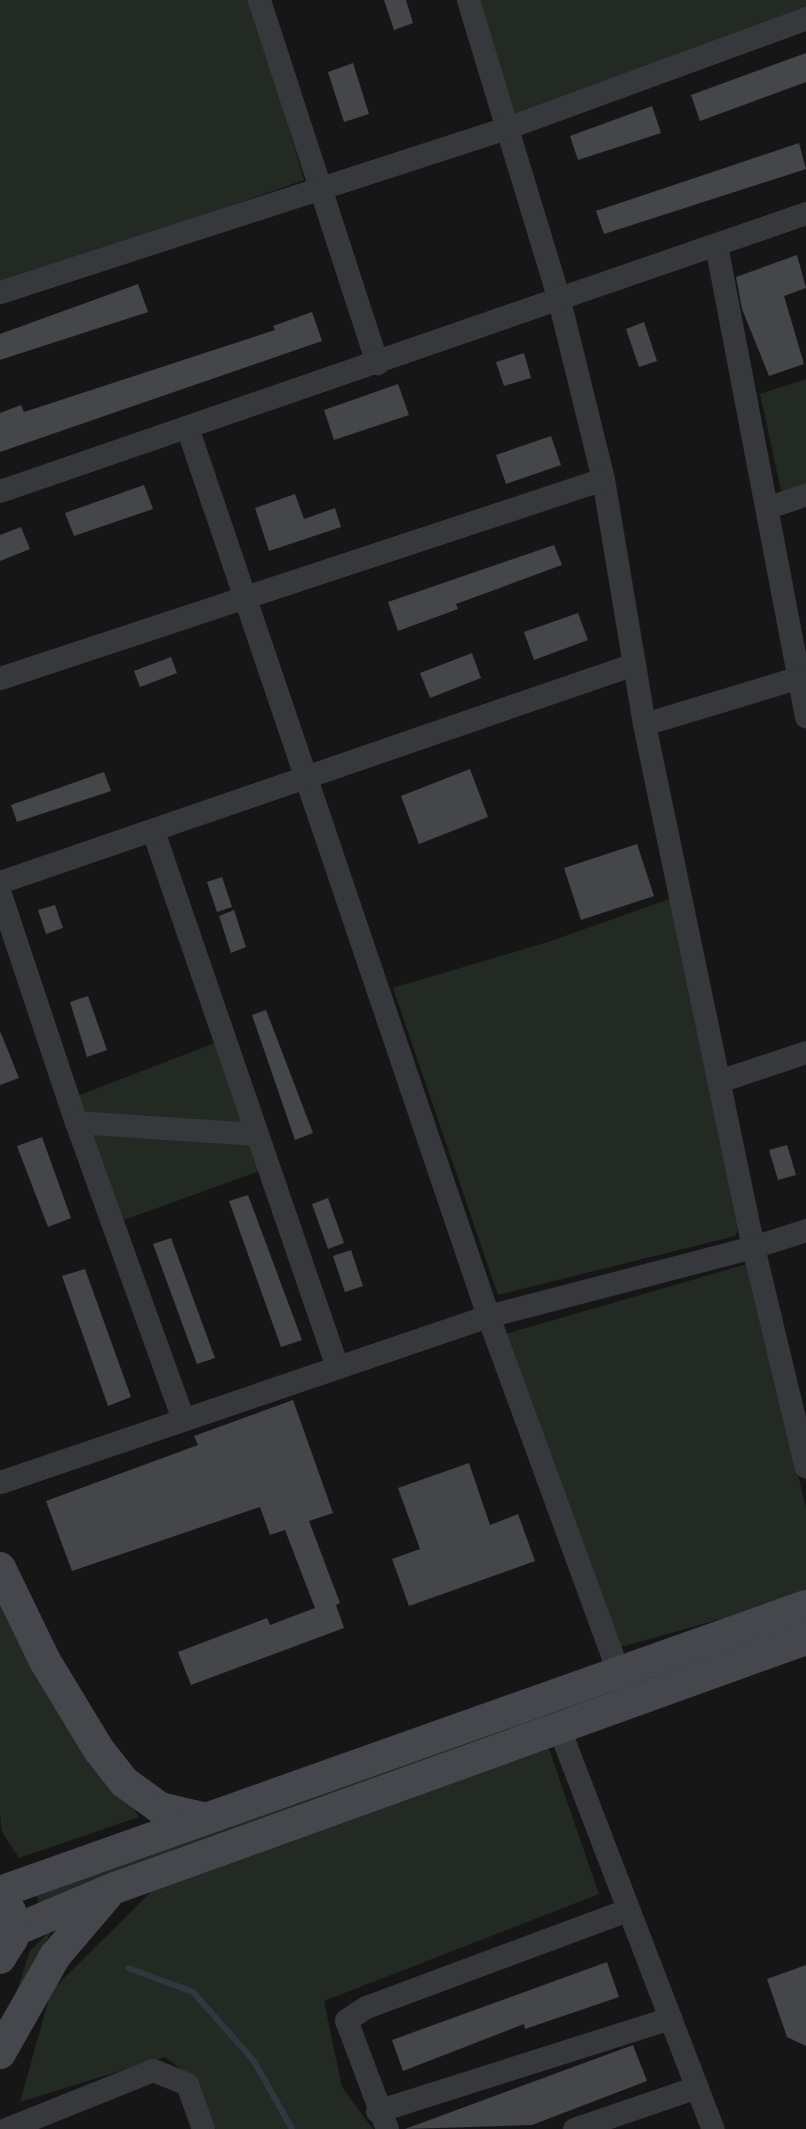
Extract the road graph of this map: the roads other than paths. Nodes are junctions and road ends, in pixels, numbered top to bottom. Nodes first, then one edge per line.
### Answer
1 (259, 0) edge
2 (468, 0) edge
3 (806, 18) edge
4 (506, 128) junction
5 (318, 188) junction
6 (806, 214) edge
7 (716, 244) junction
8 (0, 292) edge
9 (558, 296) junction
10 (377, 363) junction
11 (187, 427) junction
12 (603, 480) junction
13 (0, 491) edge
14 (806, 494) edge
15 (769, 507) junction
16 (244, 596) junction
17 (634, 664) junction
18 (802, 677) edge
19 (0, 678) edge
20 (806, 716) edge
21 (644, 724) junction
22 (306, 779) junction
23 (153, 831) junction
24 (0, 882) edge
25 (0, 894) edge
26 (806, 1052) edge
27 (719, 1081) junction
28 (76, 1122) junction
29 (257, 1134) junction
30 (806, 1230) edge
31 (753, 1247) junction
32 (488, 1316) junction
33 (337, 1367) junction
34 (183, 1419) junction
35 (806, 1467) edge
36 (0, 1482) edge
37 (0, 1567) edge
38 (806, 1606) edge
39 (806, 1639) edge
40 (624, 1687) junction
41 (562, 1713) junction
42 (204, 1818) junction
43 (115, 1888) junction
44 (0, 1894) edge
45 (627, 1910) junction
46 (7, 1944) edge
47 (671, 2018) junction
48 (0, 2053) edge
49 (697, 2087) junction
50 (382, 2120) edge
51 (6, 2129) edge
52 (203, 2129) edge
53 (574, 2129) edge
54 (713, 2129) edge

1 - 5 street
2 - 4 street
3 - 4 street
4 - 5 street
4 - 9 street
5 - 8 street
5 - 10 street
6 - 7 street
7 - 9 street
7 - 15 street
9 - 10 street
9 - 12 street
10 - 11 street
11 - 13 street
11 - 16 street
12 - 16 street
12 - 17 street
14 - 15 street
15 - 18 street
16 - 19 street
16 - 22 street
17 - 21 street
17 - 22 street
18 - 20 street
18 - 21 street
21 - 27 street
22 - 23 street
22 - 32 street
23 - 24 street
23 - 29 street
25 - 28 street
26 - 27 street
27 - 31 street
28 - 29 street
28 - 34 street
29 - 33 street
30 - 31 street
31 - 32 street
31 - 35 street
32 - 33 street
32 - 40 street
33 - 34 street
34 - 36 street
37 - 42 main road
38 - 40 main road
39 - 40 main road
40 - 41 main road
41 - 42 main road
41 - 43 main road
41 - 45 street
42 - 44 main road
43 - 46 main road
43 - 48 main road
44 - 46 main road
45 - 47 street
45 - 50 street
47 - 49 street
47 - 50 street
49 - 53 street
49 - 54 street
51 - 52 street

